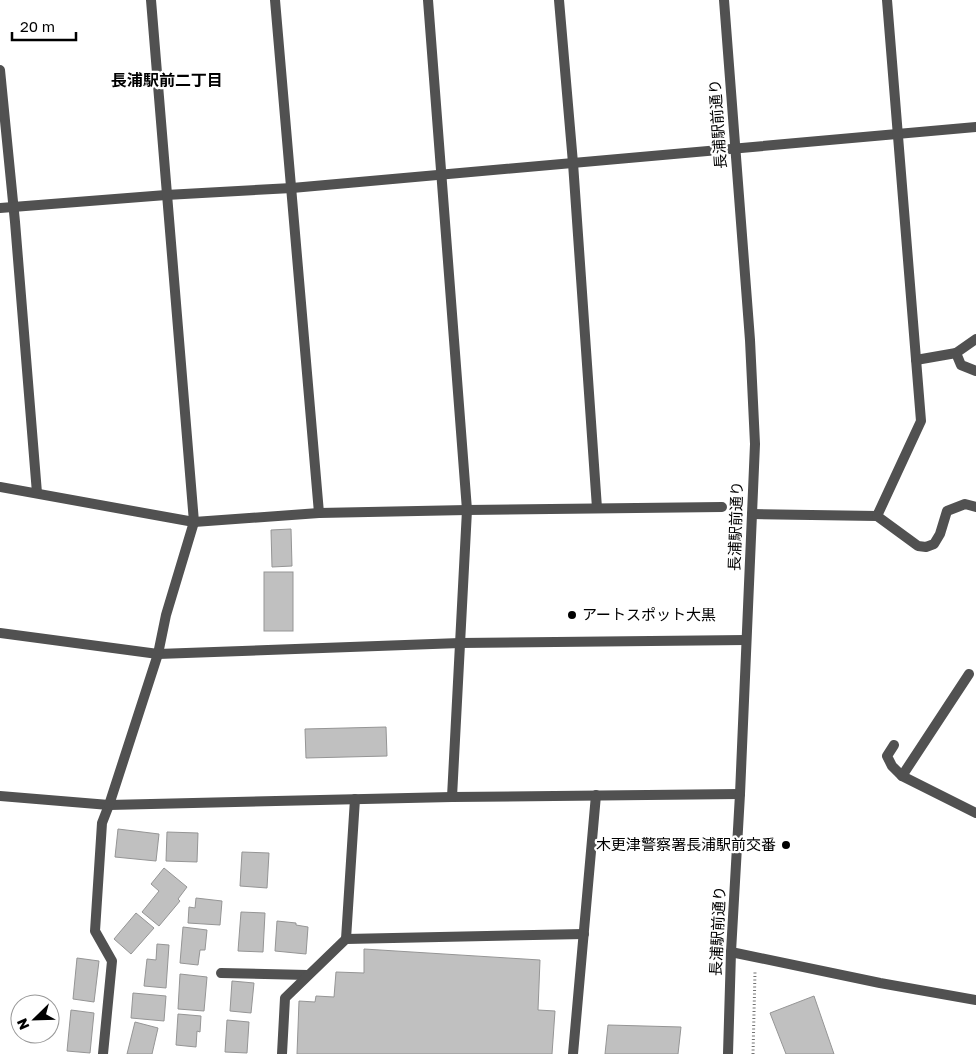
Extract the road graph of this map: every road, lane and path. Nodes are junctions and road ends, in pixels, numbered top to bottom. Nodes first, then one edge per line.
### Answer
1 (150, 0) edge
2 (275, 0) edge
3 (428, 0) edge
4 (559, 0) edge
5 (724, 0) edge
6 (886, 0) edge
7 (0, 70) edge
8 (1, 95) edge
9 (976, 127) edge
10 (897, 134) junction
11 (735, 148) junction
12 (573, 162) junction
13 (442, 174) junction
14 (292, 188) junction
15 (166, 195) junction
16 (14, 206) junction
17 (0, 208) edge
18 (976, 339) edge
19 (956, 353) junction
20 (916, 360) junction
21 (976, 371) edge
22 (0, 487) edge
23 (37, 493) junction
24 (722, 507) dead end
25 (976, 507) edge
26 (597, 508) junction
27 (467, 510) junction
28 (320, 513) junction
29 (752, 514) junction
30 (877, 516) junction
31 (194, 522) junction
32 (0, 633) edge
33 (746, 640) junction
34 (460, 643) junction
35 (158, 654) junction
36 (969, 674) dead end
37 (894, 745) dead end
38 (902, 776) junction
39 (740, 794) junction
40 (0, 796) edge
41 (596, 796) junction
42 (452, 797) junction
43 (355, 799) junction
44 (109, 804) junction
45 (976, 814) edge
46 (584, 934) junction
47 (346, 938) junction
48 (731, 952) junction
49 (755, 968) dead end
50 (221, 973) dead end
51 (308, 975) junction
52 (976, 1000) edge
53 (103, 1054) edge
54 (282, 1054) edge
55 (573, 1054) edge
56 (728, 1054) edge
57 (753, 1054) edge

1 - 15 street
2 - 14 street
3 - 13 street
4 - 12 street
5 - 11 street, 長浦駅前通り
6 - 10 street
7 - 8 street
8 - 16 street
9 - 10 street
10 - 11 street
10 - 20 street
11 - 12 street
11 - 29 street, 長浦駅前通り
12 - 13 street
12 - 26 street
13 - 14 street
13 - 27 street
14 - 15 street
14 - 28 street
15 - 16 street
15 - 31 street
16 - 17 street
16 - 23 street
18 - 19 street
19 - 20 street
19 - 21 street
20 - 30 street
22 - 23 street
23 - 31 street
24 - 26 street
25 - 30 street
26 - 27 street
27 - 28 street
27 - 34 street
28 - 31 street
29 - 30 street
29 - 33 street, 長浦駅前通り
31 - 35 street
32 - 35 street
33 - 34 street
33 - 39 street, 長浦駅前通り
34 - 35 street
34 - 42 street
35 - 44 street
36 - 38 street
37 - 38 street
38 - 45 street
39 - 41 street
39 - 48 street, 長浦駅前通り
40 - 44 street
41 - 42 street
41 - 46 street
42 - 43 street
43 - 44 street
43 - 47 street
44 - 53 street
46 - 47 street
46 - 55 street
47 - 51 street
48 - 52 street
48 - 56 street, 長浦駅前通り
49 - 57 path
50 - 51 street
51 - 54 street

